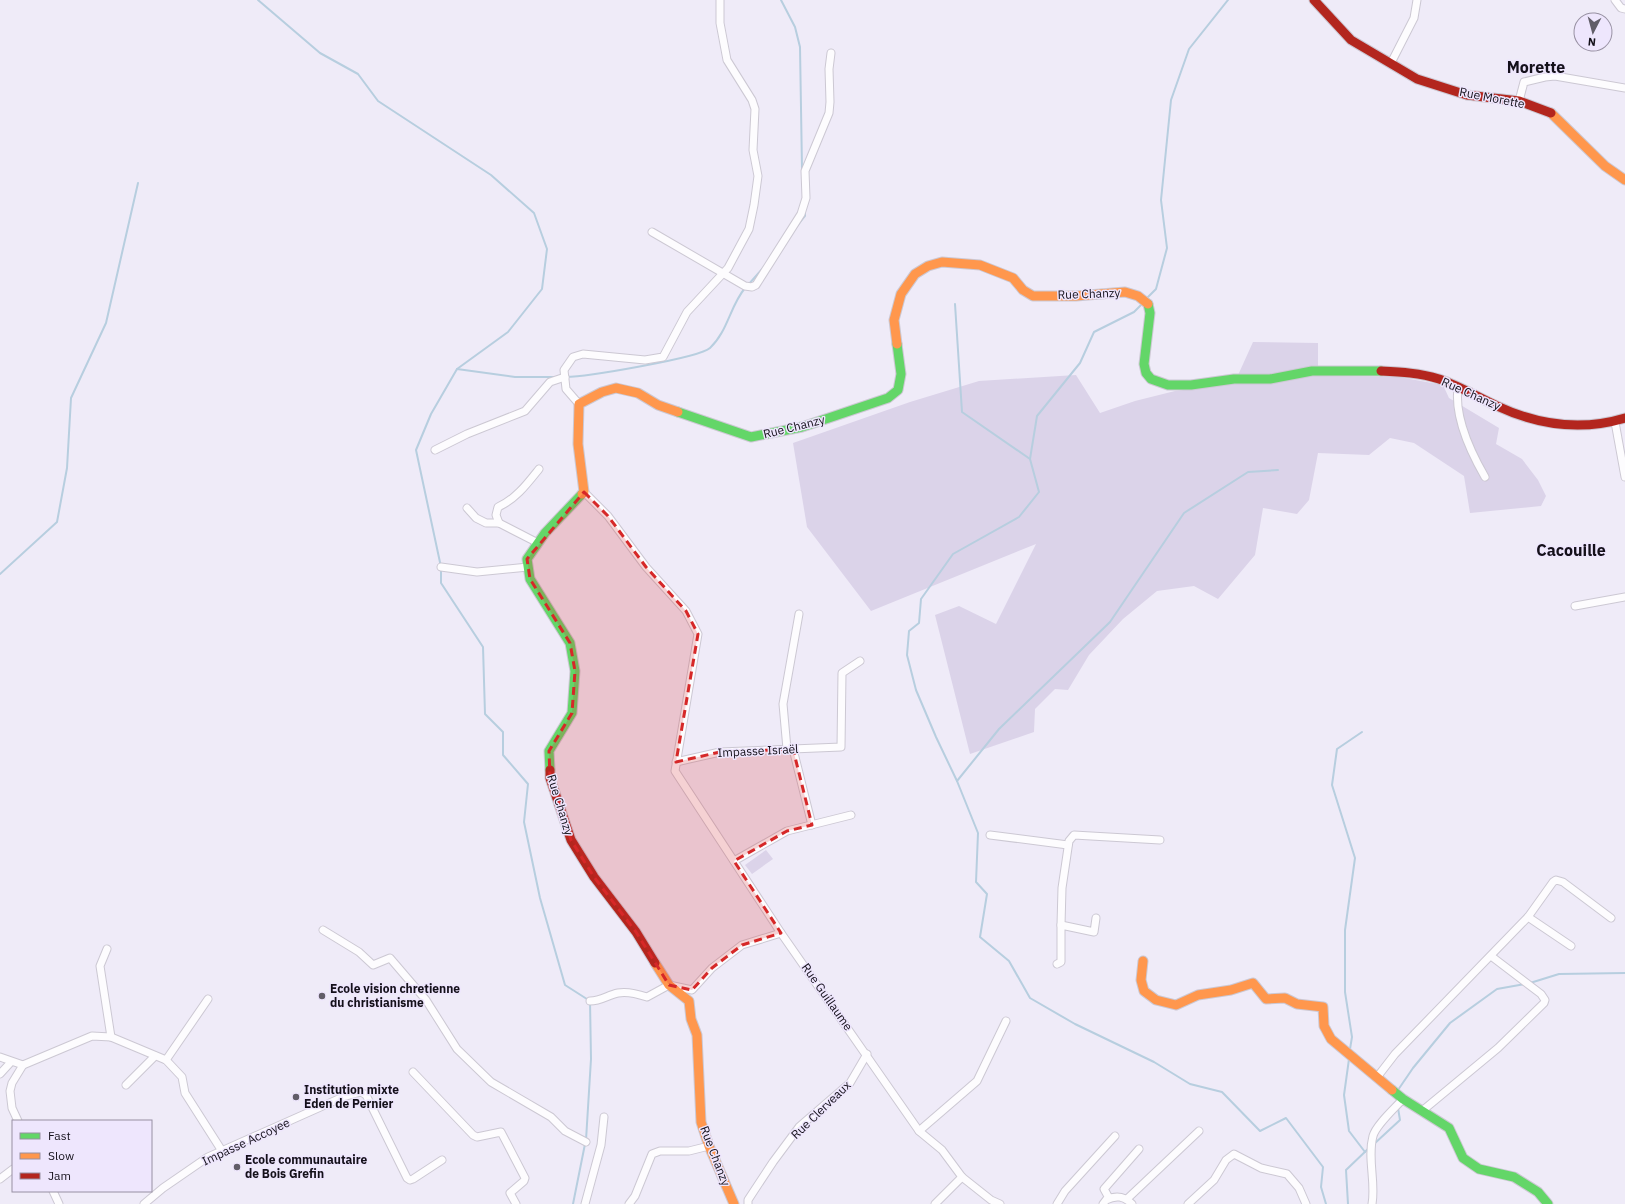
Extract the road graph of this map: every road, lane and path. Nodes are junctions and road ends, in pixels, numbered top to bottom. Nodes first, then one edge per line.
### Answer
1 (720, 0) edge
2 (1314, 0) edge
3 (1417, 0) edge
4 (1615, 0) edge
5 (1625, 9) edge
6 (830, 53) dead end
7 (1391, 63) junction
8 (1625, 88) edge
9 (1519, 101) junction
10 (1625, 180) edge
11 (652, 232) dead end
12 (723, 273) junction
13 (565, 377) junction
14 (1458, 387) junction
15 (579, 404) junction
16 (1625, 418) edge
17 (1615, 422) junction
18 (435, 450) dead end
19 (539, 469) dead end
20 (1485, 477) dead end
21 (1625, 477) edge
22 (584, 492) junction
23 (467, 508) dead end
24 (499, 523) junction
25 (538, 543) junction
26 (441, 567) dead end
27 (528, 567) junction
28 (1625, 597) edge
29 (1575, 606) dead end
30 (799, 614) dead end
31 (860, 661) dead end
32 (790, 749) junction
33 (676, 762) junction
34 (851, 815) dead end
35 (812, 825) junction
36 (990, 835) dead end
37 (1160, 840) dead end
38 (1068, 845) junction
39 (734, 861) junction
40 (1528, 917) junction
41 (1096, 918) dead end
42 (1611, 918) dead end
43 (1061, 926) junction
44 (323, 930) dead end
45 (781, 932) junction
46 (1571, 946) dead end
47 (108, 949) dead end
48 (1491, 956) junction
49 (1142, 962) dead end
50 (1057, 964) dead end
51 (669, 985) junction
52 (208, 999) dead end
53 (590, 1001) dead end
54 (1006, 1021) dead end
55 (111, 1037) junction
56 (867, 1054) junction
57 (155, 1056) junction
58 (0, 1057) edge
59 (166, 1060) junction
60 (12, 1062) junction
61 (23, 1065) junction
62 (413, 1072) dead end
63 (0, 1074) edge
64 (1378, 1076) junction
65 (126, 1085) dead end
66 (1403, 1099) junction
67 (1422, 1111) junction
68 (604, 1117) dead end
69 (18, 1120) edge
70 (919, 1131) junction
71 (1199, 1131) dead end
72 (1116, 1136) dead end
73 (586, 1142) dead end
74 (709, 1146) junction
75 (1139, 1149) dead end
76 (222, 1152) junction
77 (442, 1160) dead end
78 (12, 1170) edge
79 (962, 1177) junction
80 (0, 1180) edge
81 (53, 1192) edge
82 (1109, 1198) junction
83 (1130, 1201) edge
84 (59, 1204) edge
85 (144, 1204) edge
86 (516, 1204) edge
87 (585, 1204) edge
88 (629, 1204) edge
89 (734, 1204) edge
90 (748, 1204) edge
91 (935, 1204) edge
92 (1000, 1204) edge
93 (1057, 1204) edge
94 (1103, 1204) edge
95 (1188, 1204) edge
96 (1306, 1204) edge
97 (1372, 1204) edge
98 (1548, 1204) edge

1 - 12 street
2 - 7 street, Rue Morette
3 - 7 street
4 - 5 street
6 - 12 street
7 - 9 street, Rue Morette
8 - 9 street
9 - 10 street, Rue Morette
11 - 12 street
12 - 13 street
13 - 15 street
13 - 18 street
14 - 15 street, Rue Chanzy
14 - 17 street, Rue Chanzy
14 - 20 street
15 - 22 street
16 - 17 street, Rue Chanzy
17 - 21 street
19 - 24 street
22 - 25 street
22 - 33 street
23 - 24 street
24 - 25 street
25 - 27 street
26 - 27 street
27 - 51 street, Rue Chanzy
28 - 29 street
30 - 32 street
31 - 32 street, Impasse Israël
32 - 33 street, Impasse Israël
32 - 35 street
33 - 39 street, Rue Guillaume
34 - 35 street
35 - 39 street
36 - 38 street
37 - 38 street
38 - 43 street
39 - 45 street, Rue Guillaume
40 - 42 street
40 - 46 street
40 - 48 street
41 - 43 street
43 - 50 street
44 - 73 street
45 - 51 street
45 - 56 street, Rue Guillaume
47 - 55 street
48 - 64 street
48 - 67 street
49 - 64 street
51 - 53 street
51 - 74 street, Rue Chanzy
52 - 59 street
54 - 70 street
55 - 57 street
55 - 61 street
56 - 70 street, Rue Guillaume
56 - 90 street, Rue Clerveaux
57 - 59 street
57 - 65 street
58 - 60 street
59 - 76 street
60 - 61 street
60 - 63 street
61 - 69 street
62 - 86 street
64 - 66 street
66 - 67 street
66 - 97 street
67 - 98 street
68 - 87 street
70 - 79 street, Rue Guillaume
71 - 83 street
72 - 93 street
74 - 88 street
74 - 89 street, Rue Chanzy
75 - 82 street
76 - 77 street, Impasse Accoyee
76 - 85 street, Impasse Accoyee
78 - 80 street
79 - 91 street
79 - 92 street, Rue Guillaume
81 - 84 street
82 - 83 street
82 - 94 street
95 - 96 street

